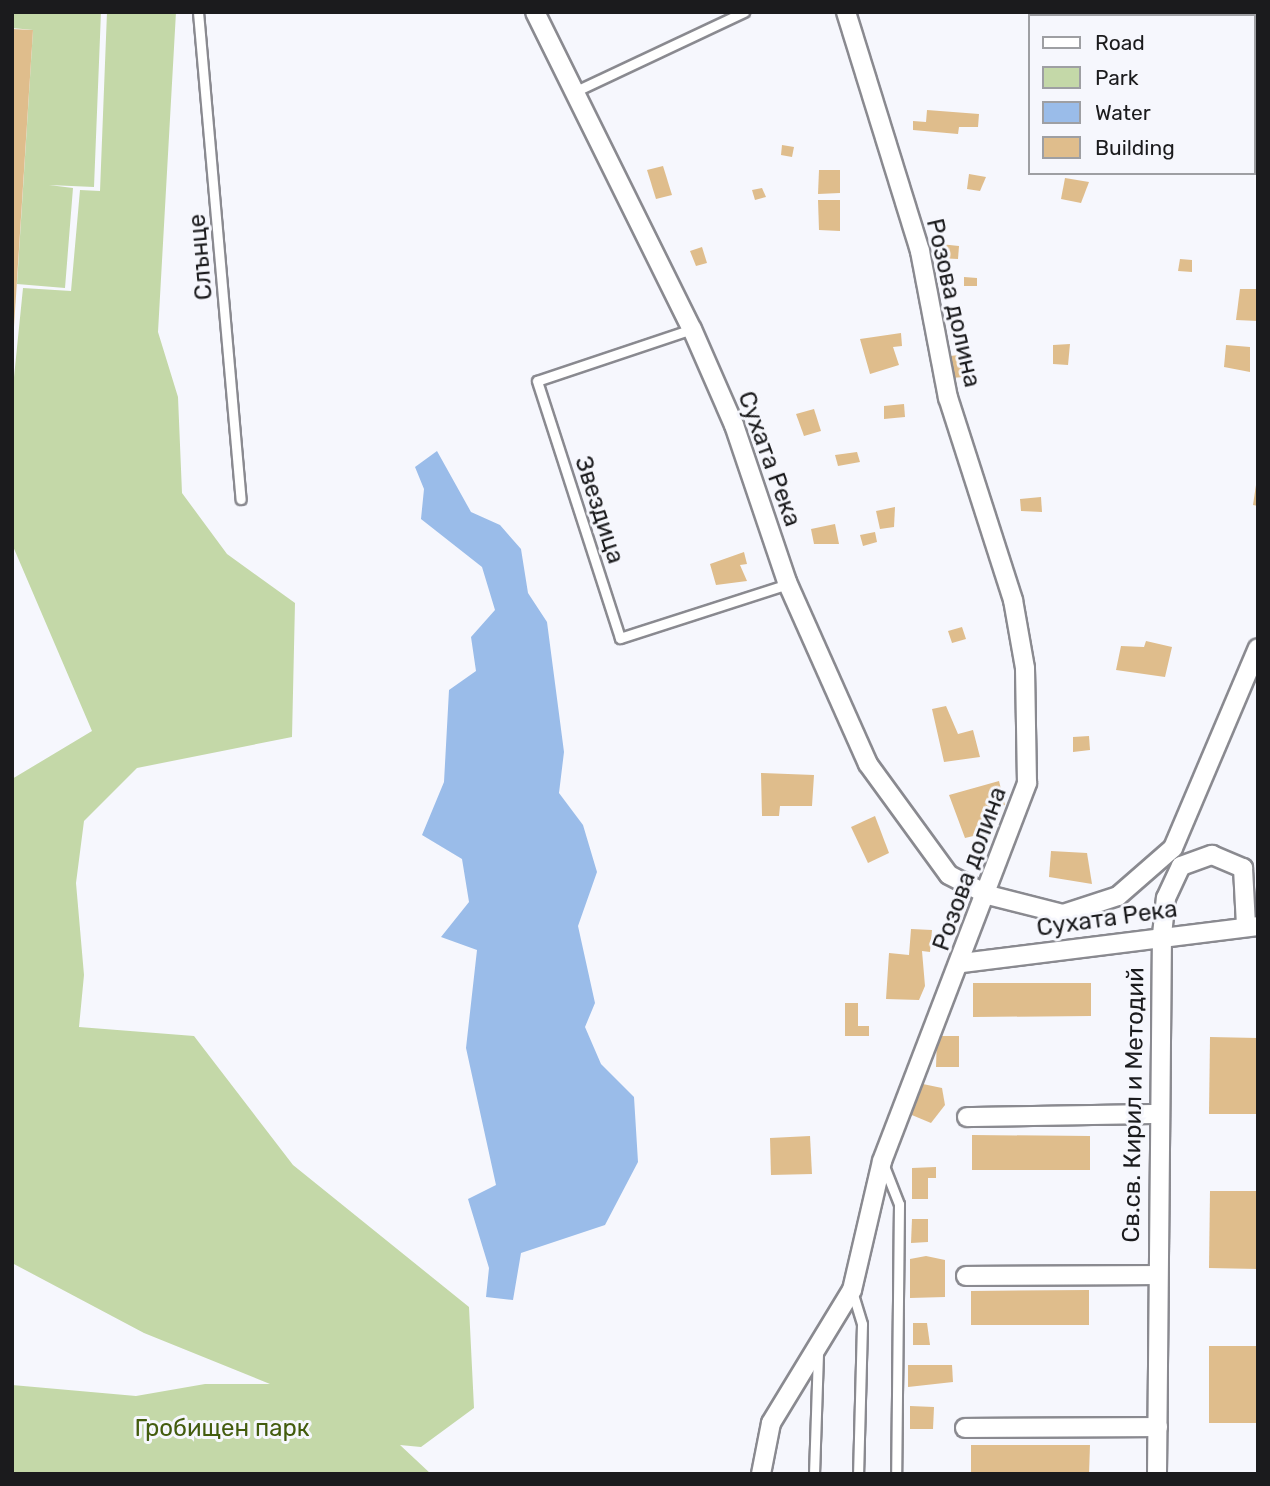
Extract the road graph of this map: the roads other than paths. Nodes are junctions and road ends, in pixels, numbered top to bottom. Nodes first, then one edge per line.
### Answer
1 (198, 12) edge
2 (535, 12) edge
3 (744, 12) edge
4 (846, 12) edge
5 (574, 92) junction
6 (692, 329) junction
7 (241, 499) dead end
8 (788, 584) junction
9 (1258, 648) edge
10 (1173, 848) junction
11 (1181, 866) junction
12 (988, 895) junction
13 (1252, 926) edge
14 (1162, 935) junction
15 (962, 963) junction
16 (1158, 1115) junction
17 (967, 1117) dead end
18 (882, 1161) junction
19 (1156, 1275) junction
20 (966, 1276) dead end
21 (852, 1290) junction
22 (818, 1346) junction
23 (1158, 1427) junction
24 (965, 1428) dead end
25 (761, 1474) edge
26 (814, 1474) edge
27 (858, 1474) edge
28 (896, 1474) edge
29 (1157, 1474) edge

1 - 7 lane, Слънце
2 - 5 street, Сухата Река
3 - 5 lane
4 - 12 street, Розова долина
5 - 6 street, Сухата Река
6 - 8 street, Сухата Река
6 - 8 lane, Звездица
8 - 12 street, Сухата Река
9 - 10 street
10 - 11 street
10 - 12 street, Сухата Река
11 - 13 street
11 - 14 street, Св.св. Кирил и Методий
12 - 15 street, Розова долина
13 - 14 street, Сухата Река
14 - 15 street, Сухата Река
14 - 16 street, Св.св. Кирил и Методий
15 - 18 street, Розова долина
16 - 17 street
16 - 19 street, Св.св. Кирил и Методий
18 - 21 street, Розова долина
18 - 28 lane
19 - 20 street
19 - 23 street, Св.св. Кирил и Методий
21 - 22 street, Розова долина
21 - 27 lane
22 - 25 street, Розова долина
22 - 26 lane
23 - 24 street
23 - 29 street, Св.св. Кирил и Методий

